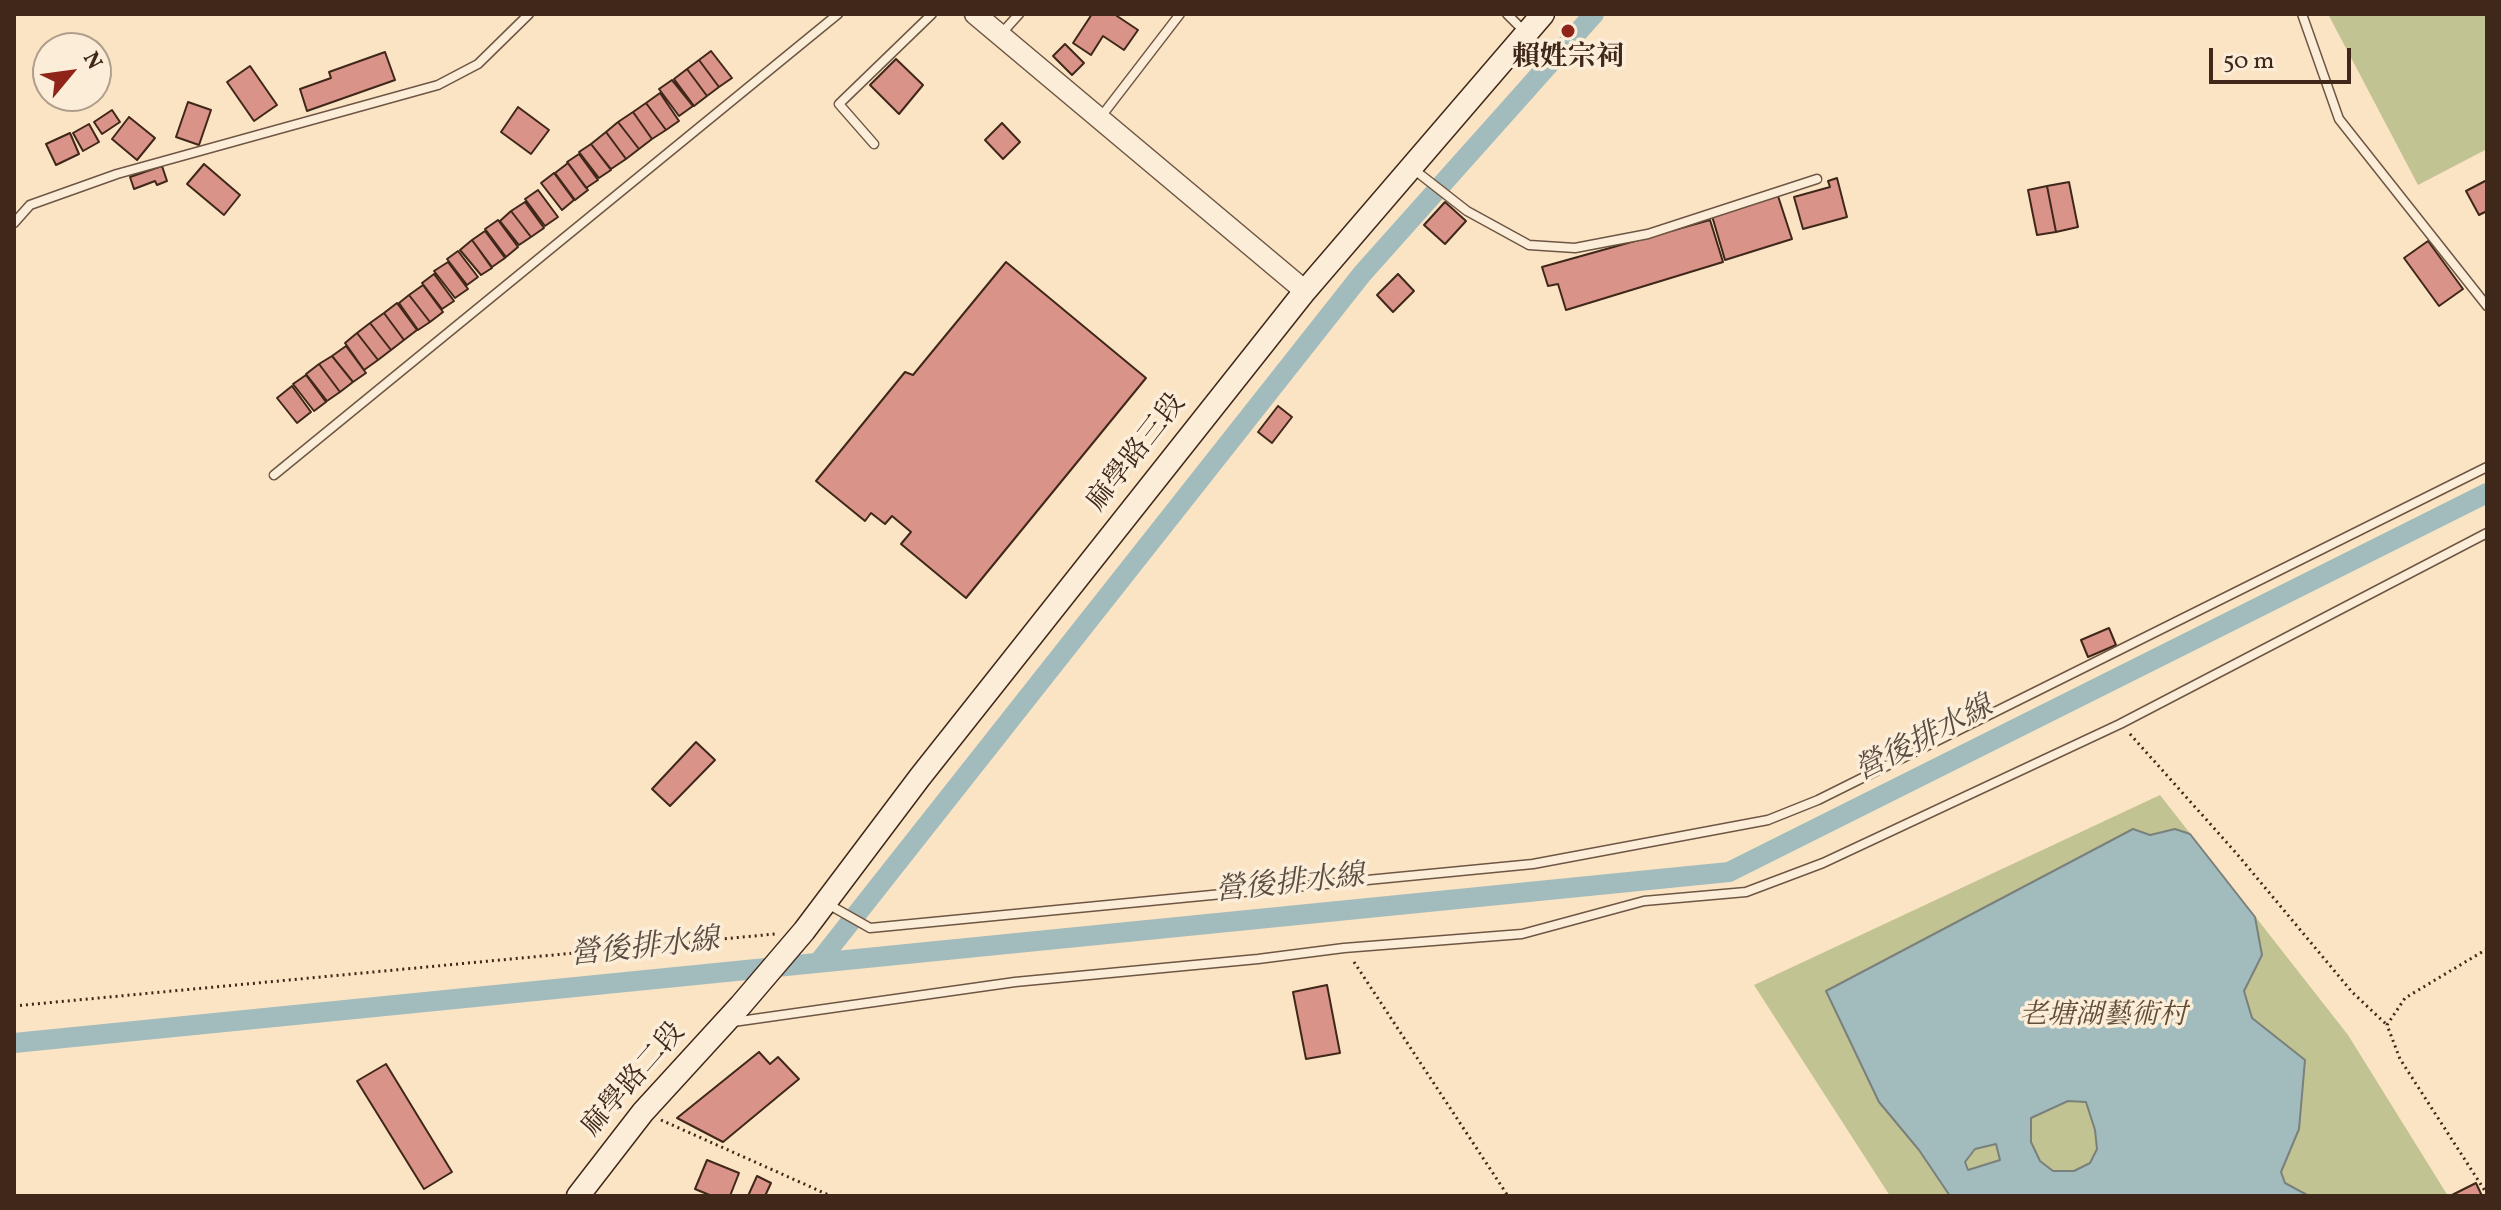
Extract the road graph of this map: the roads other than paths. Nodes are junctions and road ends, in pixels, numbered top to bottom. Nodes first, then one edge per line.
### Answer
1 (529, 14) edge
2 (838, 14) edge
3 (932, 14) edge
4 (975, 14) edge
5 (1019, 14) edge
6 (1180, 14) edge
7 (1507, 14) edge
8 (1543, 14) edge
9 (2302, 14) edge
10 (1527, 34) junction
11 (1000, 35) junction
12 (1100, 118) junction
13 (874, 144) dead end
14 (1411, 168) junction
15 (1817, 179) dead end
16 (14, 223) edge
17 (1305, 291) junction
18 (2487, 306) edge
19 (2487, 467) edge
20 (274, 475) dead end
21 (2487, 533) edge
22 (825, 902) junction
23 (799, 937) joint
24 (733, 1014) junction
25 (578, 1196) edge

1 - 16 lane
2 - 20 lane
3 - 13 lane
4 - 11 street
5 - 11 lane
6 - 12 lane
7 - 10 lane
8 - 10 main road, 麻學路三段
9 - 18 lane
10 - 14 main road, 麻學路三段
11 - 12 street
12 - 17 street
14 - 15 lane
14 - 17 main road, 麻學路三段
17 - 22 main road, 麻學路三段
19 - 22 lane
21 - 24 lane
22 - 23 main road, 麻學路三段
23 - 24 main road, 麻學路二段
24 - 25 main road, 麻學路二段

